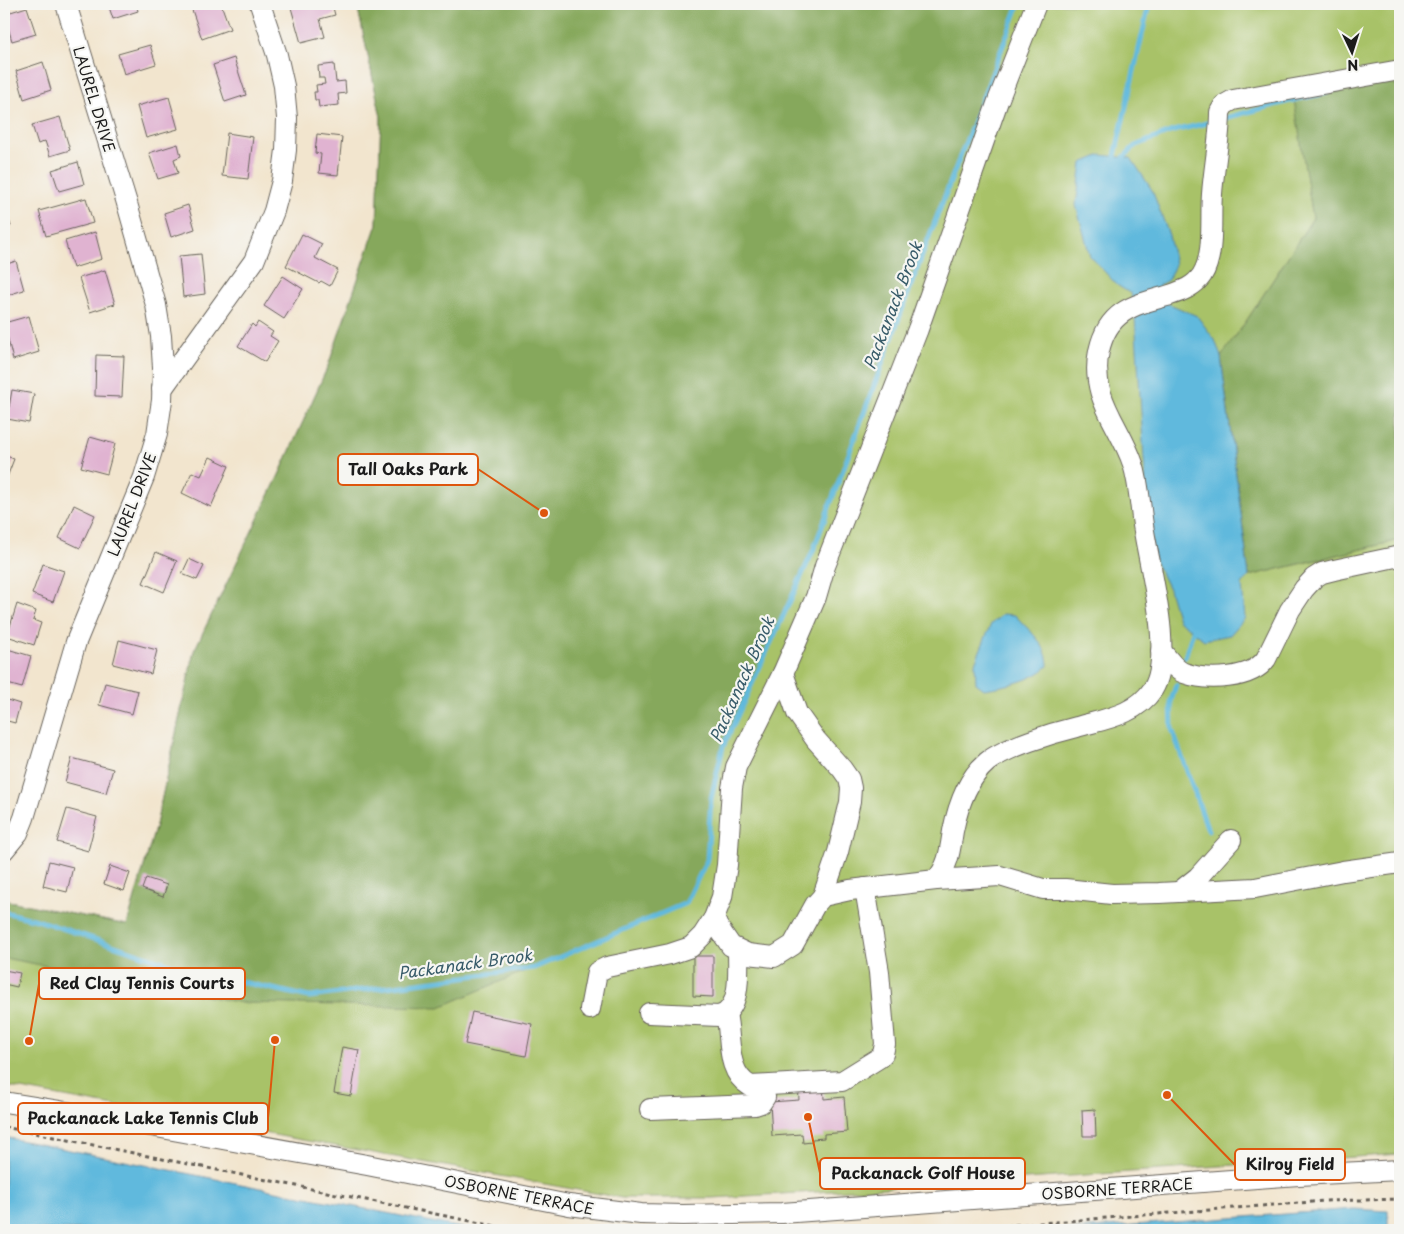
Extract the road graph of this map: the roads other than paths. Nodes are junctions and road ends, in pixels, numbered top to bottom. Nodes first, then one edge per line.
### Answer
1 (66, 4) edge
2 (260, 4) edge
3 (1036, 4) edge
4 (1400, 70) edge
5 (162, 389) junction
6 (1400, 556) edge
7 (1161, 652) junction
8 (783, 673) junction
9 (1183, 673) junction
10 (1154, 687) junction
11 (1231, 840) dead end
12 (4, 850) edge
13 (1400, 863) edge
14 (936, 880) junction
15 (865, 888) junction
16 (1179, 892) junction
17 (823, 896) junction
18 (714, 918) junction
19 (691, 947) junction
20 (735, 949) junction
21 (590, 1009) dead end
22 (649, 1012) dead end
23 (726, 1014) junction
24 (758, 1086) junction
25 (4, 1102) edge
26 (650, 1109) dead end
27 (1400, 1170) edge

1 - 5 street, LAUREL DRIVE
2 - 5 street
3 - 8 street
4 - 7 street
5 - 12 street, LAUREL DRIVE
6 - 9 street
7 - 9 street
7 - 10 street
8 - 17 street
8 - 18 street
9 - 10 street
10 - 14 street
11 - 16 street
13 - 16 street
14 - 15 street
14 - 16 street
15 - 17 street
15 - 24 street
17 - 20 street
18 - 19 street
18 - 20 street
19 - 20 street
19 - 21 street
20 - 23 street
22 - 23 street
23 - 24 street
24 - 26 street
25 - 27 street, OSBORNE TERRACE

